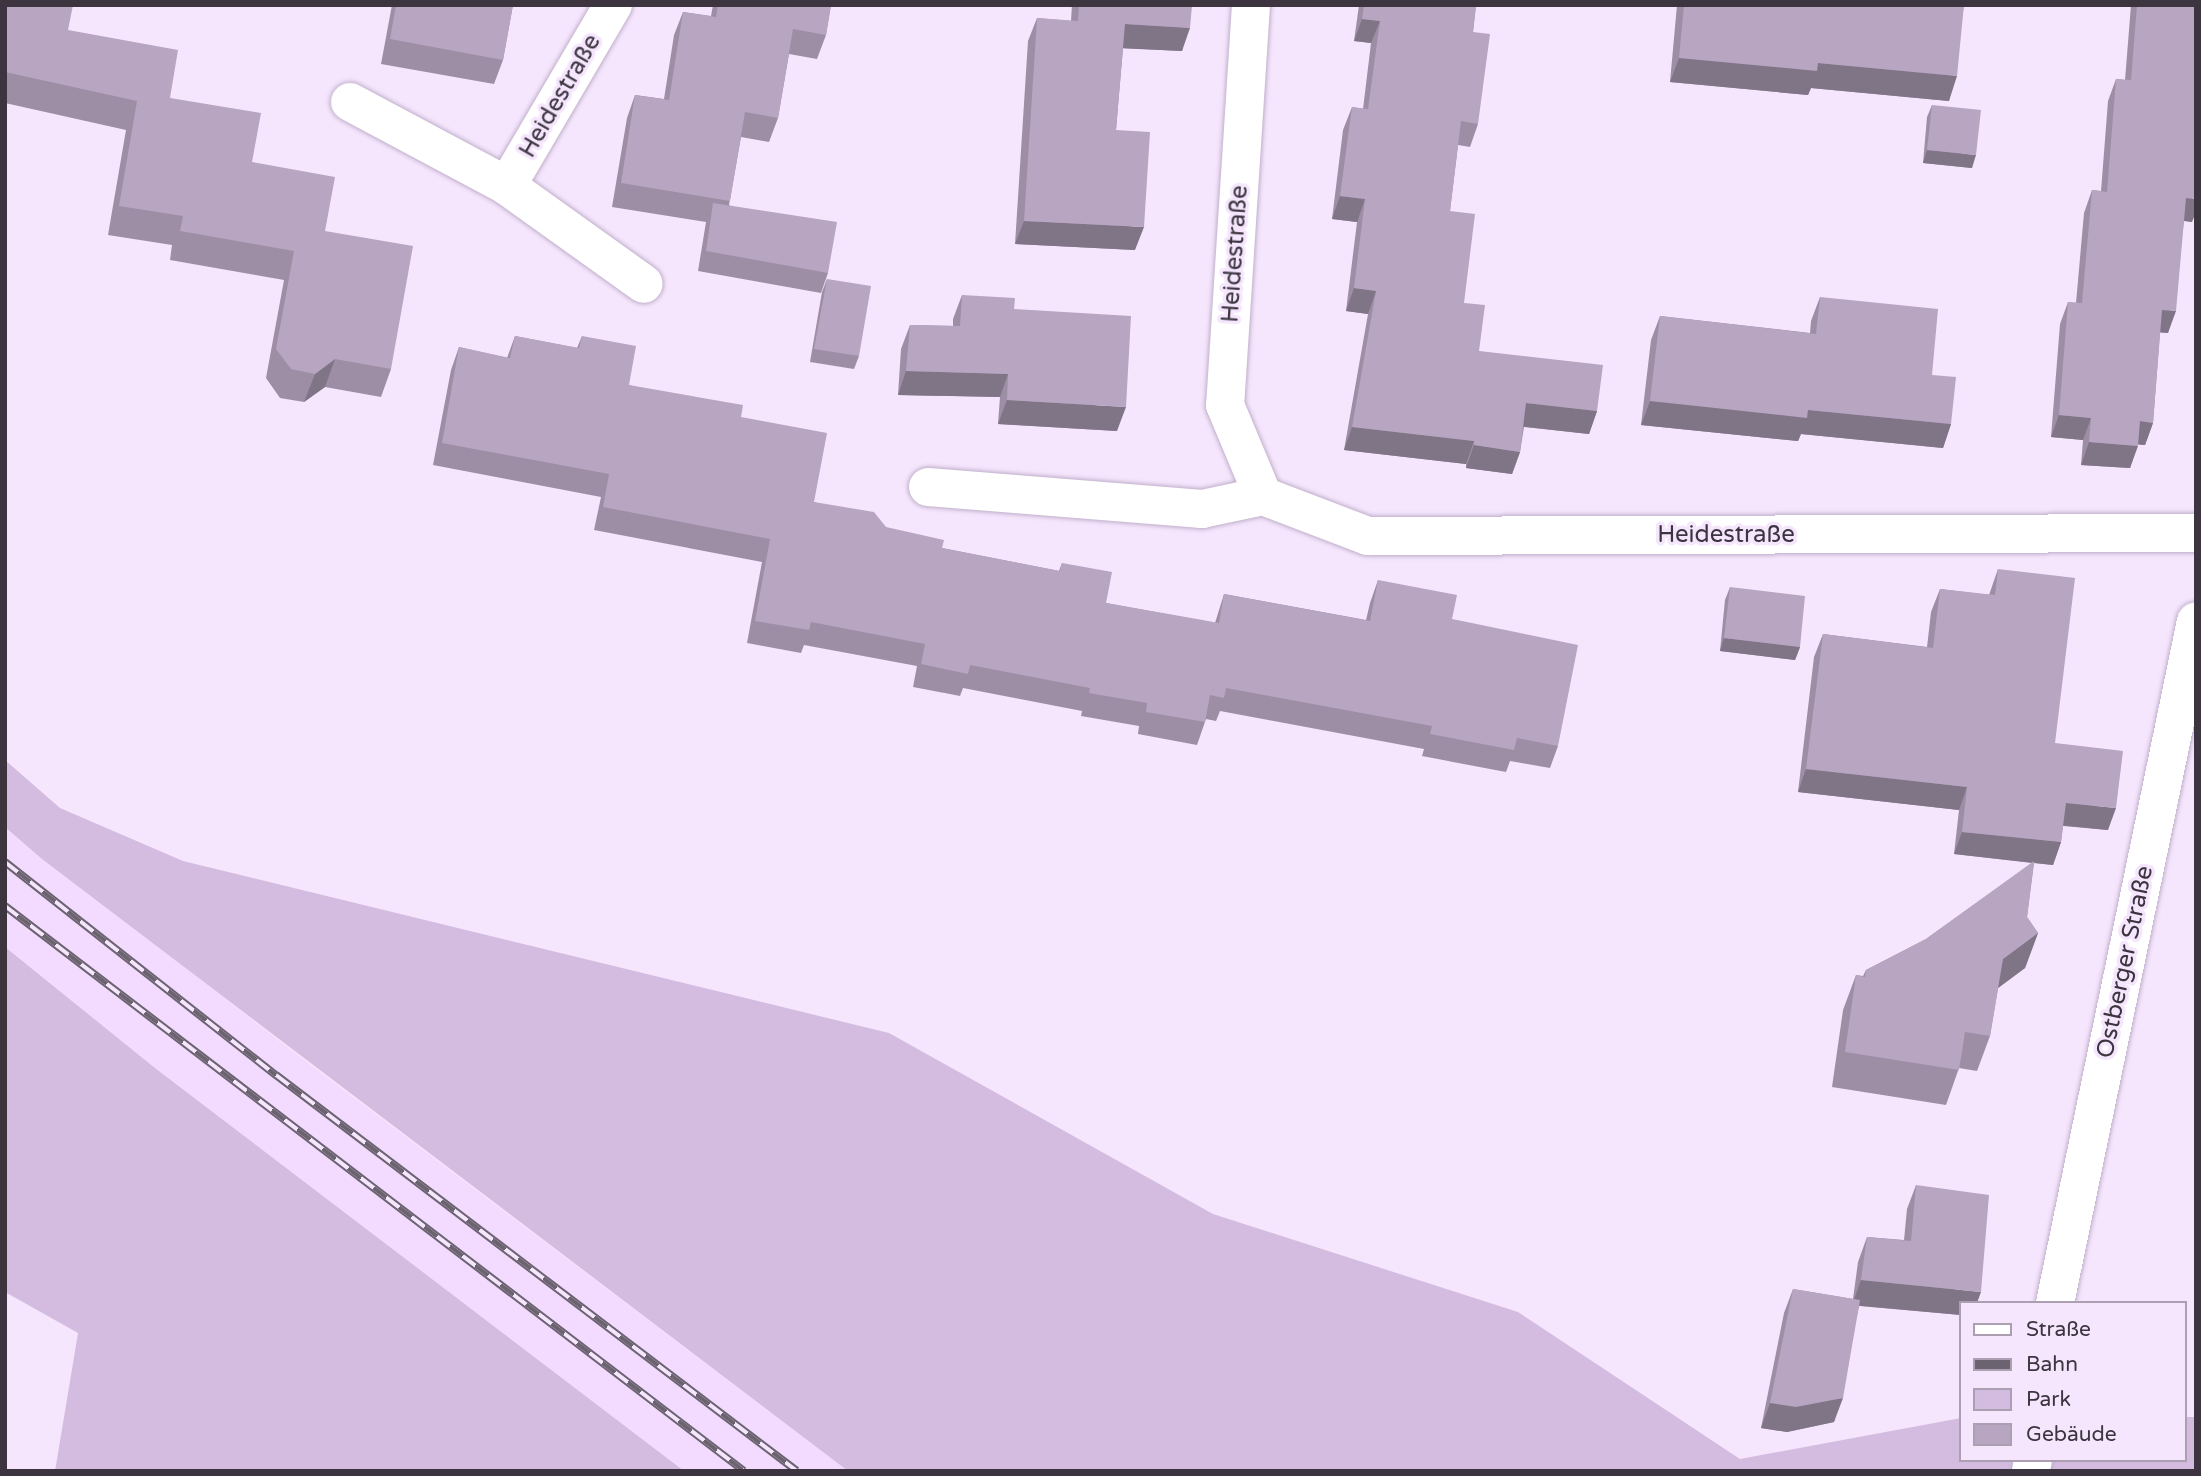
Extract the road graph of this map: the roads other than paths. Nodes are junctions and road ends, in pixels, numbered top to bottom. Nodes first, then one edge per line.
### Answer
1 (613, 5) edge
2 (1251, 5) edge
3 (350, 103) dead end
4 (507, 186) junction
5 (644, 284) dead end
6 (928, 487) dead end
7 (1263, 496) junction
8 (2196, 533) edge
9 (2196, 621) edge
10 (2055, 1301) edge

1 - 4 street, Heidestraße
2 - 7 street, Heidestraße
3 - 4 street, Heidestraße
4 - 5 street, Heidestraße
6 - 7 street
7 - 8 street, Heidestraße
9 - 10 street, Ostberger Straße

